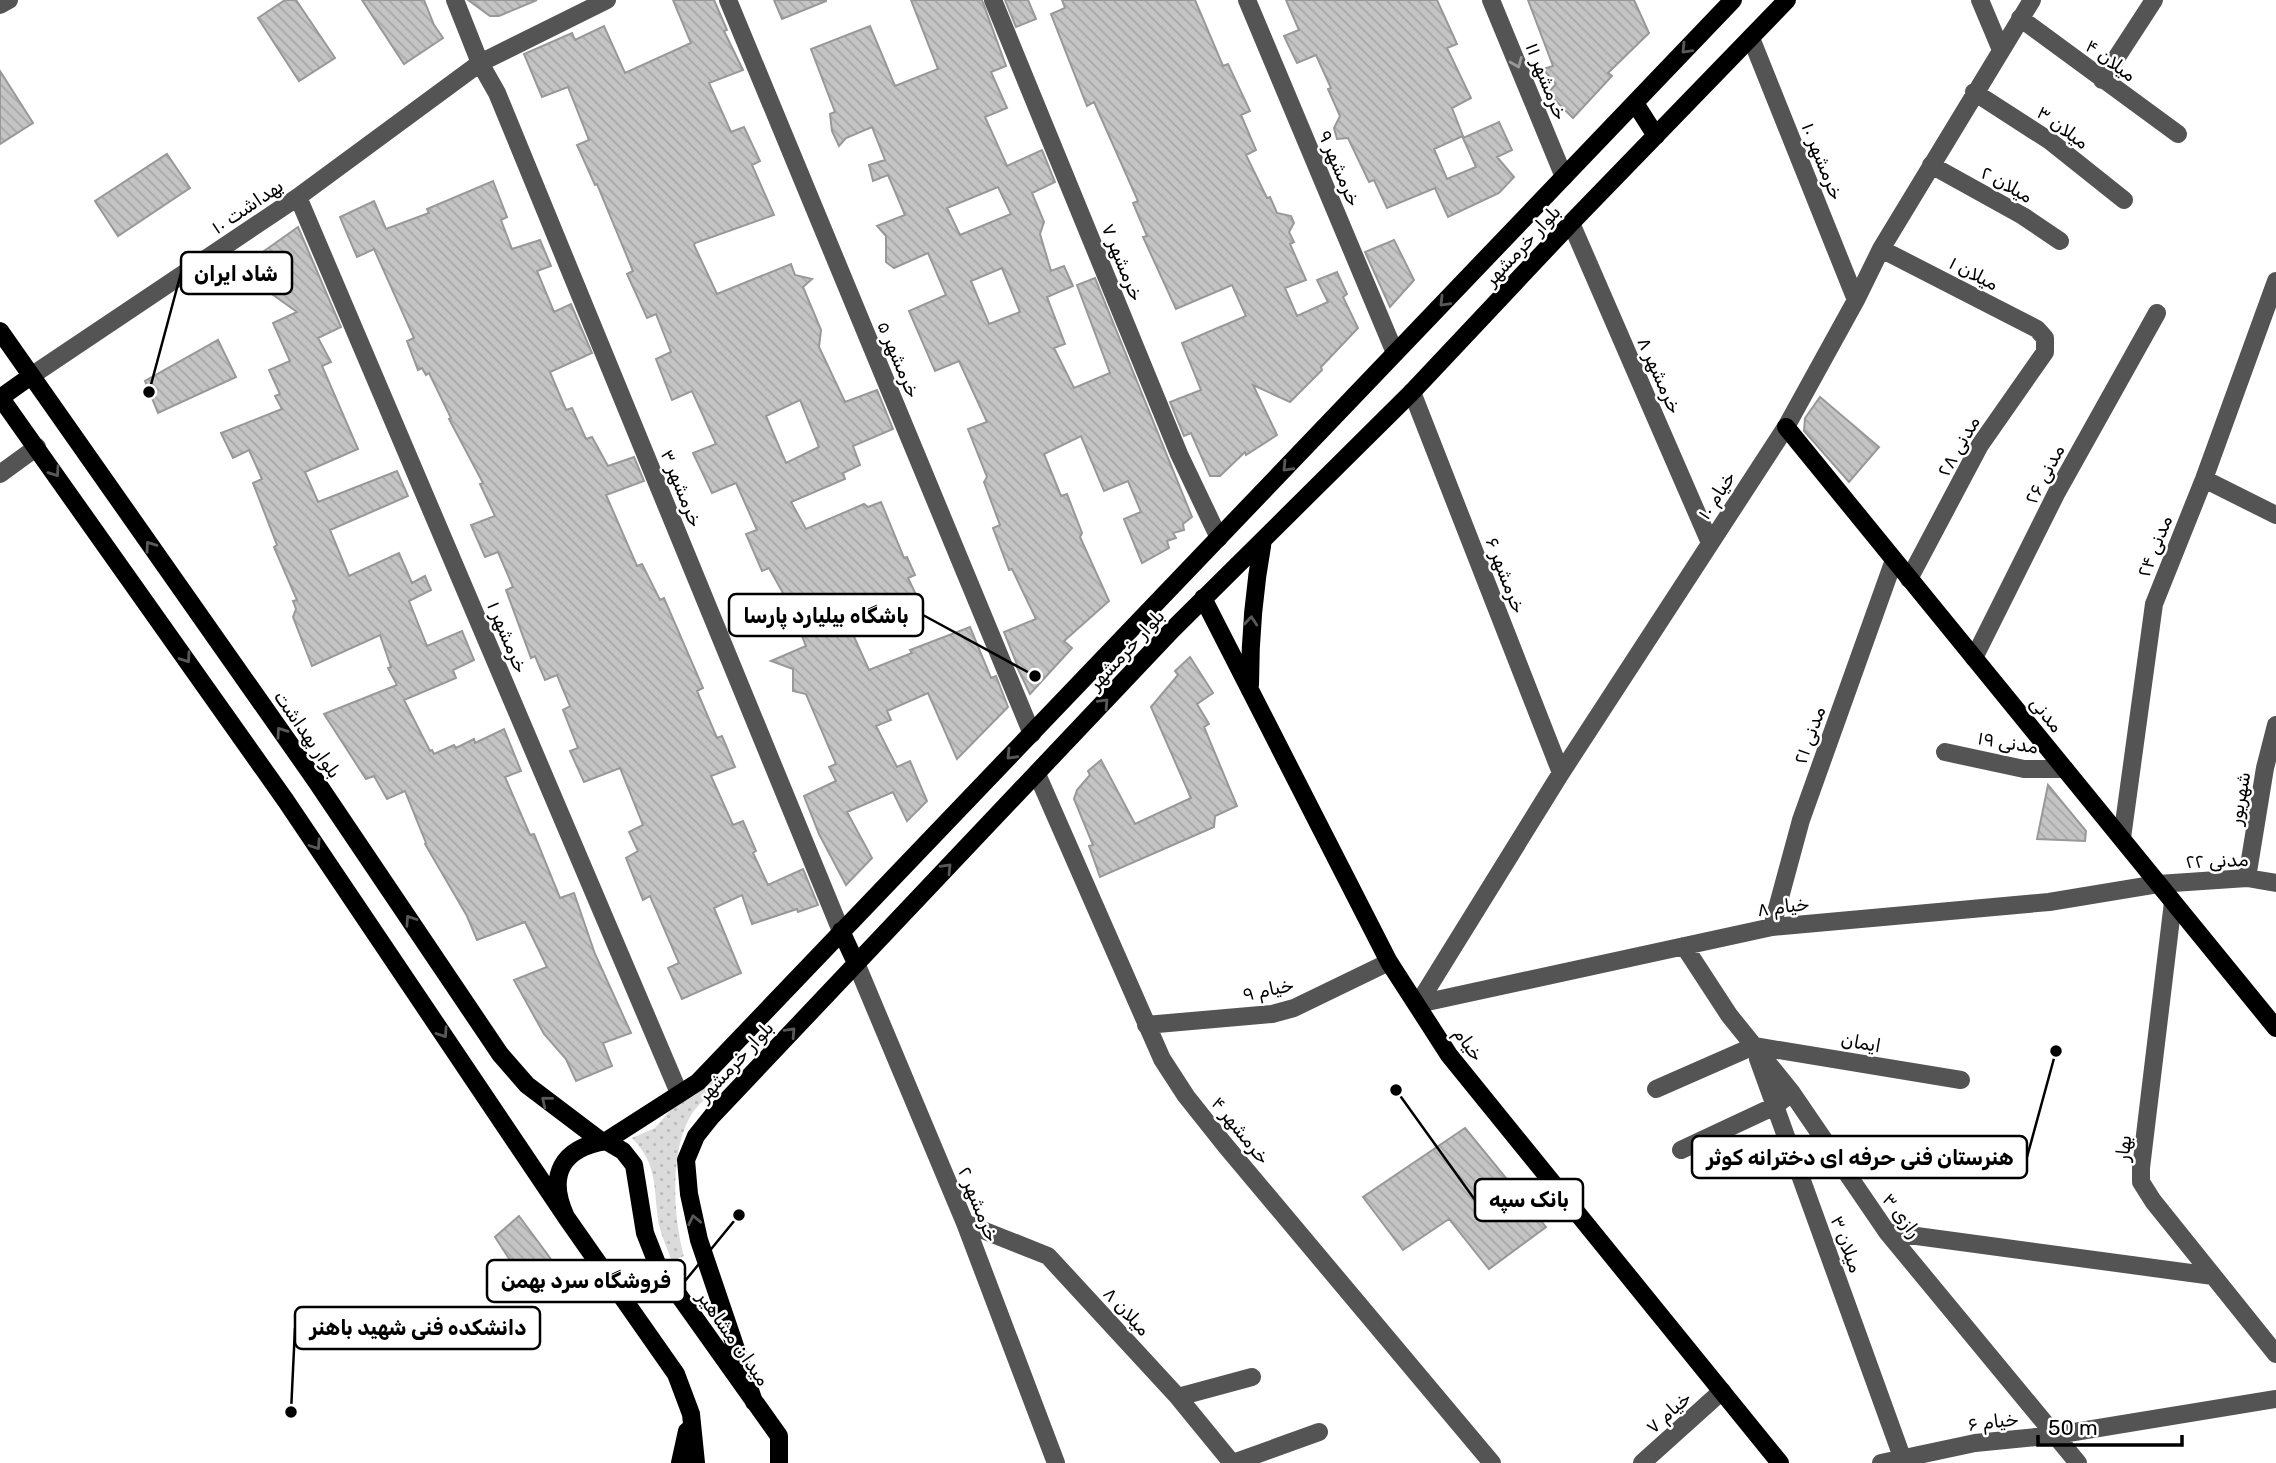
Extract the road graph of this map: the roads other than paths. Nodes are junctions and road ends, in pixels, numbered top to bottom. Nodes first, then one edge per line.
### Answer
1 (9, 0) edge
2 (455, 0) edge
3 (561, 0) edge
4 (607, 0) edge
5 (727, 0) edge
6 (993, 0) edge
7 (1247, 0) edge
8 (1491, 0) edge
9 (1733, 0) edge
10 (1787, 0) edge
11 (1980, 0) edge
12 (2032, 0) edge
13 (2154, 0) edge
14 (0, 5) edge
15 (568, 17) junction
16 (2020, 18) junction
17 (1751, 38) junction
18 (2001, 50) junction
19 (480, 62) junction
20 (2102, 80) junction
21 (1974, 92) junction
22 (1635, 103) junction
23 (2178, 134) dead end
24 (1656, 136) junction
25 (1931, 165) junction
26 (1564, 177) junction
27 (298, 197) junction
28 (2124, 200) dead end
29 (1571, 223) junction
30 (2060, 241) dead end
31 (1881, 249) junction
32 (2276, 281) edge
33 (1856, 300) junction
34 (2273, 304) edge
35 (2157, 313) dead end
36 (0, 331) edge
37 (2045, 338) joint
38 (1395, 353) junction
39 (31, 376) junction
40 (1412, 392) junction
41 (0, 398) edge
42 (1786, 427) junction
43 (37, 447) junction
44 (0, 474) edge
45 (2204, 478) junction
46 (2276, 515) edge
47 (1219, 538) junction
48 (1263, 540) junction
49 (1710, 543) junction
50 (1894, 560) junction
51 (1909, 579) junction
52 (1203, 598) junction
53 (1974, 658) junction
54 (1250, 689) junction
55 (2276, 725) edge
56 (1032, 734) junction
57 (1945, 751) dead end
58 (2065, 769) junction
59 (1561, 773) junction
60 (1037, 774) junction
61 (2122, 838) junction
62 (2247, 878) junction
63 (2276, 883) edge
64 (2158, 884) junction
65 (2173, 902) junction
66 (1772, 927) junction
67 (841, 931) junction
68 (1684, 946) junction
69 (1389, 962) junction
70 (856, 963) junction
71 (1418, 1004) junction
72 (1146, 1026) junction
73 (2276, 1028) edge
74 (1754, 1045) junction
75 (1961, 1080) dead end
76 (1656, 1089) dead end
77 (679, 1093) junction
78 (1792, 1093) junction
79 (1775, 1105) junction
80 (603, 1141) junction
81 (1681, 1150) dead end
82 (565, 1217) junction
83 (965, 1223) junction
84 (1887, 1232) junction
85 (2213, 1276) junction
86 (2276, 1354) edge
87 (1252, 1377) dead end
88 (1722, 1391) junction
89 (1178, 1397) junction
90 (2276, 1399) edge
91 (754, 1402) junction
92 (691, 1414) junction
93 (1319, 1432) dead end
94 (2056, 1435) junction
95 (779, 1436) junction
96 (1902, 1457) junction
97 (680, 1463) edge
98 (696, 1463) edge
99 (779, 1463) edge
100 (796, 1463) edge
101 (1056, 1463) edge
102 (1233, 1463) edge
103 (1492, 1463) edge
104 (1642, 1463) edge
105 (1780, 1463) edge
106 (1881, 1463) edge
107 (2078, 1463) edge

1 - 14 street
2 - 19 street, خرمشهر ۳
3 - 15 street
4 - 15 street, بهداشت ۱۰
5 - 56 street, خرمشهر ۵
6 - 47 street, خرمشهر ۷
7 - 38 street, خرمشهر ۹
8 -> 26 street, خرمشهر ۱۱
9 -> 22 main road, بلوار خرمشهر
10 - 17 main road, بلوار خرمشهر
11 - 18 street
12 - 16 street, خیام ۱۰
13 - 20 street
15 - 19 street, بهداشت ۱۰
16 - 18 street, خیام ۱۰
16 - 20 street, میلان ۴
17 - 24 main road, بلوار خرمشهر
17 - 33 street, خرمشهر ۱۰
18 - 21 street, خیام ۱۰
19 - 27 street, بهداشت ۱۰
19 - 67 street, خرمشهر ۳
20 - 23 street, میلان ۴
21 - 25 street, خیام ۱۰
21 - 28 street, میلان ۳
22 - 24 main road
22 - 26 main road, بلوار خرمشهر
24 - 29 main road, بلوار خرمشهر
25 - 30 street, میلان ۲
25 - 31 street, خیام ۱۰
26 -> 38 main road, بلوار خرمشهر
27 - 39 street, بهداشت ۱۰
27 - 77 street, خرمشهر ۱
29 - 40 main road, بلوار خرمشهر
29 - 49 street, خرمشهر ۸
31 - 33 street, خیام ۱۰
31 - 37 street, میلان ۱
32 - 34 street, مدنی ۲۴
33 - 42 street, خیام ۱۰
34 - 45 street, مدنی ۲۴
35 - 53 street, مدنی ۲۶
36 - 39 main road, بلوار بهداشت
37 - 51 street, مدنی ۲۸
38 -> 47 main road, بلوار خرمشهر
39 - 41 main road
80 -> 39 main road, بلوار بهداشت
40 - 48 main road, بلوار خرمشهر
40 - 59 street, خرمشهر ۶
41 - 43 main road
42 - 49 street, خیام ۱۰
42 - 50 main road, مدنی
43 - 44 street
43 -> 82 main road
45 - 46 street
45 - 61 street, مدنی ۲۴
47 - 56 main road, بلوار خرمشهر
48 - 52 main road, بلوار خرمشهر
54 -> 48 main road
49 - 59 street, خیام ۱۰
50 - 51 main road, مدنی
50 - 66 street, مدنی ۲۱
51 - 53 main road, مدنی
52 - 54 main road, خیام
60 -> 52 main road, بلوار خرمشهر
53 - 58 main road, مدنی
54 - 69 main road, خیام
55 - 62 street, شهریور
56 -> 67 main road, بلوار خرمشهر
57 - 58 street, مدنی ۱۹
58 - 61 main road, مدنی
59 - 71 street, خیام ۱۰
70 -> 60 main road, بلوار خرمشهر
60 - 72 street, خرمشهر ۴
61 - 64 main road, مدنی
62 - 63 street, مدنی ۲۲
62 - 64 street, مدنی ۲۲
64 - 65 main road, مدنی
64 - 66 street, خیام ۸
65 - 73 main road, مدنی
65 - 85 street, بهار
66 - 68 street, خیام ۸
67 - 70 main road
67 - 77 main road, بلوار خرمشهر
68 - 71 street, خیام ۸
68 - 74 street, رازی ۳
69 - 71 main road, خیام
69 - 72 street, خیام ۹
70 - 83 street, خرمشهر ۲
91 -> 70 main road, بلوار خرمشهر
71 - 88 main road, خیام
72 - 103 street, خرمشهر ۴
74 - 75 street, ایمان
74 - 76 street
74 - 78 street, رازی ۳
74 - 79 street, میلان ۳
77 - 80 main road, بلوار خرمشهر
78 - 79 street
78 - 84 street, رازی ۳
79 - 81 street
79 - 96 street, میلان ۳
80 - 82 main road
80 - 91 main road, میدان مشاهیر
82 - 92 main road
83 - 89 street, میلان ۸
83 - 101 street, خرمشهر ۲
84 - 85 street
84 - 94 street, رازی ۳
85 - 86 street, بهار
87 - 89 street
88 - 104 street, خیام ۷
88 - 105 main road, خیام
89 - 102 street, میلان ۸
90 - 94 street, خیام ۶
91 - 95 main road, میدان مشاهیر
92 - 97 main road
92 - 98 main road
93 - 102 street
94 - 96 street, خیام ۶
94 - 107 street, رازی ۳
95 - 99 main road
95 - 100 main road
96 - 106 street, خیام ۶

